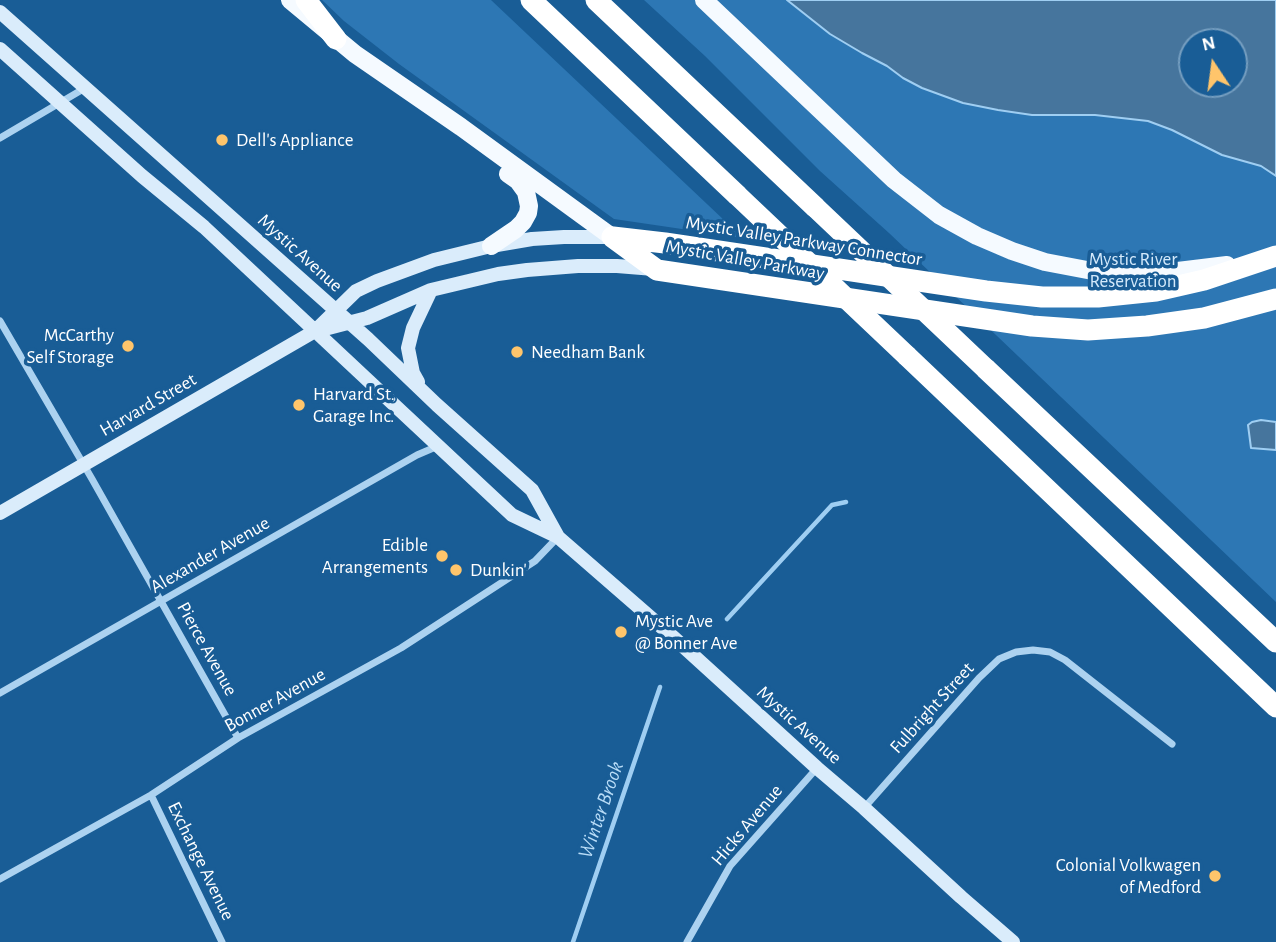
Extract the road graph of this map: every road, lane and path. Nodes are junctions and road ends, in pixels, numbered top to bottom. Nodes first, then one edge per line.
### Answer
1 (290, 0) edge
2 (306, 0) edge
3 (531, 0) edge
4 (596, 0) edge
5 (704, 0) edge
6 (0, 12) edge
7 (336, 39) junction
8 (0, 49) edge
9 (85, 88) junction
10 (61, 102) junction
11 (461, 127) junction
12 (0, 138) edge
13 (611, 237) junction
14 (491, 246) junction
15 (1276, 255) edge
16 (657, 270) junction
17 (431, 290) junction
18 (1276, 299) edge
19 (336, 311) junction
20 (349, 322) junction
21 (1, 327) edge
22 (315, 331) junction
23 (422, 389) junction
24 (438, 446) junction
25 (84, 464) junction
26 (0, 513) edge
27 (558, 537) junction
28 (162, 600) junction
29 (1248, 616) junction
30 (1276, 634) edge
31 (1276, 642) edge
32 (0, 694) edge
33 (1276, 707) edge
34 (239, 738) junction
35 (1172, 744) dead end
36 (817, 768) junction
37 (151, 795) junction
38 (864, 808) junction
39 (0, 880) edge
40 (222, 942) edge
41 (687, 942) edge
42 (1013, 942) edge

1 - 7 main road, Mystic Valley Parkway
2 - 7 highway
3 - 33 highway, bridge
4 - 29 highway, bridge
5 - 15 main road
6 - 9 main road, Mystic Avenue
7 - 11 main road, Mystic Valley Parkway
8 - 10 main road, Mystic Avenue
9 - 10 street
9 - 19 main road, Mystic Avenue
10 - 12 street
10 - 22 main road, Mystic Avenue
11 - 13 main road, Mystic Valley Parkway
11 - 14 main road
13 - 14 main road, Mystic Valley Parkway Connector
13 - 15 highway, Mystic Valley Parkway Connector
13 - 16 highway, Mystic Valley Parkway
14 - 19 main road, Mystic Valley Parkway Connector
16 - 17 main road
16 - 18 highway, Mystic Valley Parkway
17 - 20 main road
17 - 23 main road
19 - 20 main road, Mystic Avenue
19 - 22 main road, Mystic Valley Parkway Connector
20 - 22 main road
20 - 23 main road, Mystic Avenue
21 - 25 street, Pierce Avenue
22 - 24 main road, Mystic Avenue
22 - 25 main road, Harvard Street
23 - 27 main road, Mystic Avenue
24 - 27 main road, Mystic Avenue
24 - 28 street, Alexander Avenue
25 - 26 main road, Harvard Street
25 - 28 street, Pierce Avenue
27 - 34 street, Bonner Avenue
27 - 36 main road, Mystic Avenue
28 - 32 street, Alexander Avenue
28 - 34 street, Pierce Avenue
29 - 30 highway
29 - 31 highway
34 - 37 street, Bonner Avenue
35 - 38 street, Fulbright Street
36 - 38 main road, Mystic Avenue
36 - 41 street, Hicks Avenue
37 - 39 street, Bonner Avenue
37 - 40 street, Exchange Avenue
38 - 42 main road, Mystic Avenue

